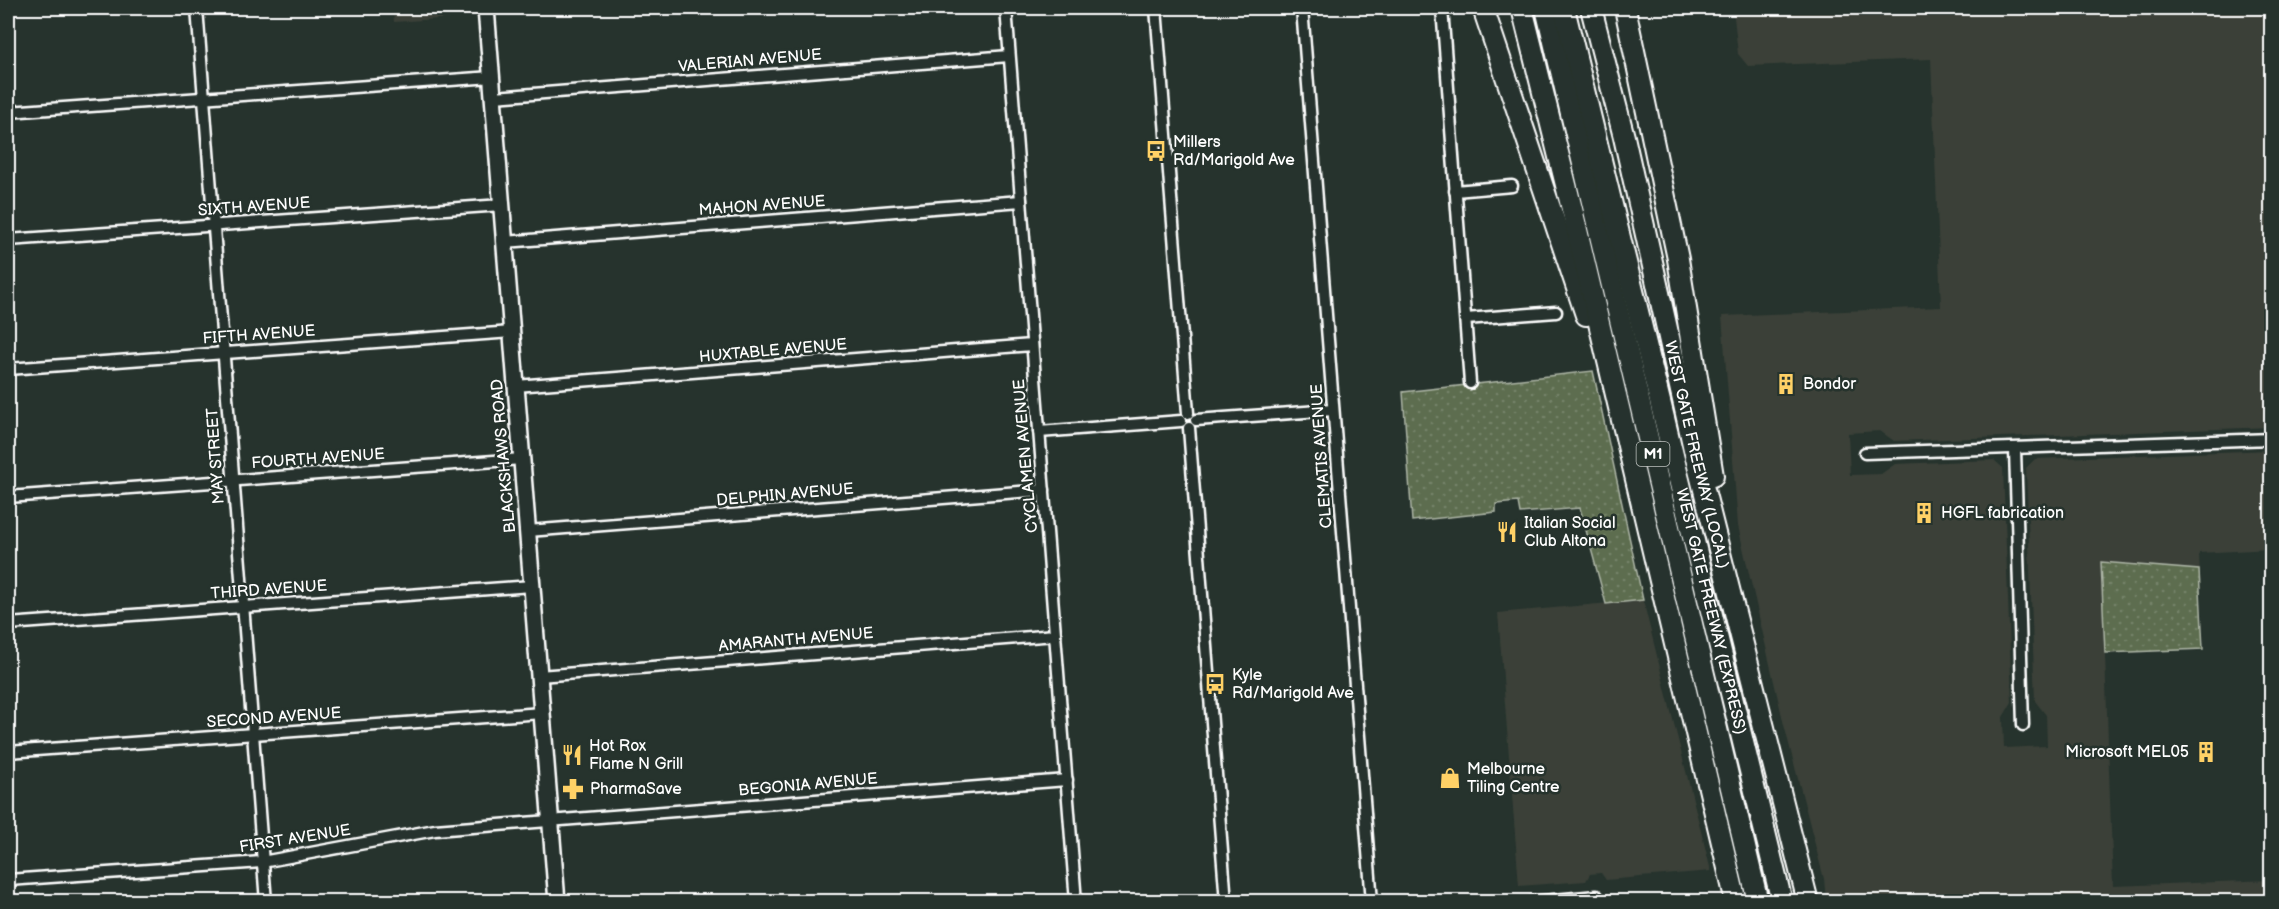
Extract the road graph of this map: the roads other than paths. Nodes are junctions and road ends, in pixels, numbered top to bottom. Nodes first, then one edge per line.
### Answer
1 (197, 8) edge
2 (486, 8) edge
3 (1006, 8) edge
4 (1156, 8) edge
5 (1302, 8) edge
6 (1442, 8) edge
7 (1481, 8) edge
8 (1522, 8) edge
9 (1546, 8) edge
10 (1564, 8) edge
11 (1591, 8) edge
12 (1624, 8) edge
13 (1009, 56) junction
14 (492, 77) junction
15 (494, 97) junction
16 (203, 98) junction
17 (8, 112) edge
18 (1512, 186) dead end
19 (1455, 191) junction
20 (1021, 201) junction
21 (502, 205) junction
22 (213, 225) junction
23 (8, 240) edge
24 (505, 242) junction
25 (1556, 312) dead end
26 (1466, 319) junction
27 (512, 332) junction
28 (1032, 345) junction
29 (223, 353) junction
30 (8, 369) edge
31 (1470, 382) dead end
32 (516, 386) junction
33 (1333, 410) junction
34 (1622, 419) junction
35 (1189, 420) junction
36 (1039, 432) junction
37 (2271, 439) edge
38 (2015, 449) junction
39 (1866, 453) dead end
40 (522, 459) junction
41 (233, 480) junction
42 (1044, 490) junction
43 (8, 496) edge
44 (528, 531) junction
45 (532, 586) junction
46 (243, 607) junction
47 (8, 624) edge
48 (1055, 635) junction
49 (1743, 640) junction
50 (539, 676) junction
51 (542, 713) junction
52 (2023, 725) dead end
53 (253, 735) junction
54 (8, 752) edge
55 (1067, 780) junction
56 (551, 820) junction
57 (262, 862) junction
58 (8, 880) edge
59 (1597, 896) dead end
60 (266, 902) edge
61 (557, 902) edge
62 (1076, 902) edge
63 (1226, 902) edge
64 (1372, 902) edge
65 (1532, 902) edge
66 (1736, 902) edge
67 (1758, 902) edge
68 (1782, 902) edge
69 (1808, 902) edge

1 - 16 street, MAY STREET
2 - 14 main road, BLACKSHAWS ROAD
3 - 13 street, CYCLAMEN AVENUE
4 - 35 street
5 - 33 street, CLEMATIS AVENUE
6 - 19 street
7 - 34 highway
8 - 34 highway, M1
9 - 67 highway, WEST GATE FREEWAY (EXPRESS) / M1
10 - 68 highway, WEST GATE FREEWAY (EXPRESS) / M1
11 - 49 highway, WEST GATE FREEWAY (LOCAL) / M1
12 - 49 highway
13 - 15 street, VALERIAN AVENUE
13 - 20 street, CYCLAMEN AVENUE
14 - 15 main road, BLACKSHAWS ROAD
14 - 16 street
15 - 21 main road, BLACKSHAWS ROAD
16 - 17 street
16 - 22 street, MAY STREET
18 - 19 street
19 - 26 street
20 - 24 street, MAHON AVENUE
20 - 28 street, CYCLAMEN AVENUE
21 - 22 street, SIXTH AVENUE
21 - 24 main road, BLACKSHAWS ROAD
22 - 23 street, SIXTH AVENUE
22 - 29 street, MAY STREET
24 - 27 main road, BLACKSHAWS ROAD
25 - 26 street
26 - 31 street
27 - 29 street, FIFTH AVENUE
27 - 32 main road, BLACKSHAWS ROAD
28 - 32 street, HUXTABLE AVENUE
28 - 36 street, CYCLAMEN AVENUE
29 - 30 street, FIFTH AVENUE
29 - 41 street, MAY STREET
32 - 40 main road, BLACKSHAWS ROAD
33 - 35 street
33 - 64 street, CLEMATIS AVENUE
34 - 66 highway, M1
35 - 36 street
35 - 63 street
36 - 42 street, CYCLAMEN AVENUE
37 - 38 street
38 - 39 street
38 - 52 street
40 - 41 street, FOURTH AVENUE
40 - 44 main road, BLACKSHAWS ROAD
41 - 43 street, FOURTH AVENUE
41 - 46 street, MAY STREET
42 - 44 street, DELPHIN AVENUE
42 - 48 street, CYCLAMEN AVENUE
44 - 45 main road, BLACKSHAWS ROAD
45 - 46 street, THIRD AVENUE
45 - 50 main road, BLACKSHAWS ROAD
46 - 47 street, THIRD AVENUE
46 - 53 street, MAY STREET
48 - 50 street, AMARANTH AVENUE
48 - 55 street, CYCLAMEN AVENUE
49 - 69 highway, WEST GATE FREEWAY (LOCAL) / M1
50 - 51 main road, BLACKSHAWS ROAD
51 - 53 street, SECOND AVENUE
51 - 56 main road, BLACKSHAWS ROAD
53 - 54 street, SECOND AVENUE
53 - 57 street, MAY STREET
55 - 56 street, BEGONIA AVENUE
55 - 62 street, CYCLAMEN AVENUE
56 - 57 street, FIRST AVENUE
56 - 61 main road, BLACKSHAWS ROAD
57 - 58 street, FIRST AVENUE
57 - 60 street, MAY STREET
59 - 65 street

